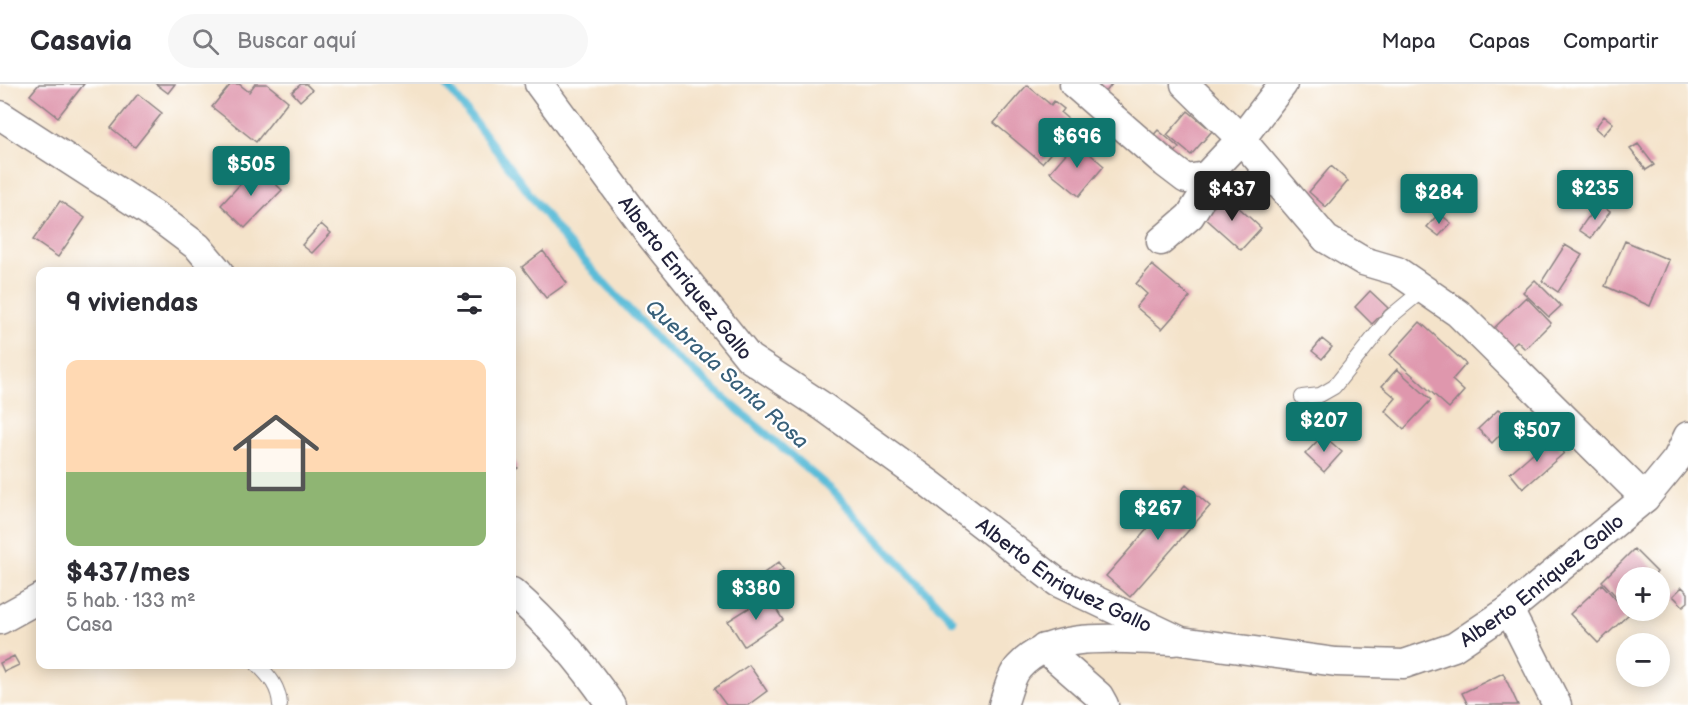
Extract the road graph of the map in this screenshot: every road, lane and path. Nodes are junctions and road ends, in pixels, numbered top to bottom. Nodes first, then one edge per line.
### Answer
1 (539, 84) edge
2 (1074, 84) edge
3 (1185, 84) edge
4 (1283, 84) edge
5 (4, 123) edge
6 (1241, 139) junction
7 (1206, 176) junction
8 (1161, 241) dead end
9 (215, 267) edge
10 (1424, 290) junction
11 (1302, 397) dead end
12 (1688, 436) edge
13 (1645, 498) junction
14 (516, 596) edge
15 (36, 600) edge
16 (1509, 610) junction
17 (0, 620) edge
18 (1181, 641) junction
19 (1044, 648) junction
20 (262, 669) edge
21 (280, 705) edge
22 (611, 705) edge
23 (1003, 705) edge
24 (1104, 705) edge
25 (1557, 705) edge

1 - 18 street, Alberto Enriquez Gallo
2 - 7 street
3 - 6 street
4 - 6 street
5 - 9 street
6 - 7 street
6 - 10 street
7 - 8 street
10 - 11 lane
10 - 13 street
12 - 13 street, Alberto Enriquez Gallo
13 - 16 street, Alberto Enriquez Gallo
14 - 22 street
15 - 17 street
16 - 18 street, Alberto Enriquez Gallo
16 - 25 street
18 - 19 street
19 - 23 street
19 - 24 street
20 - 21 lane

